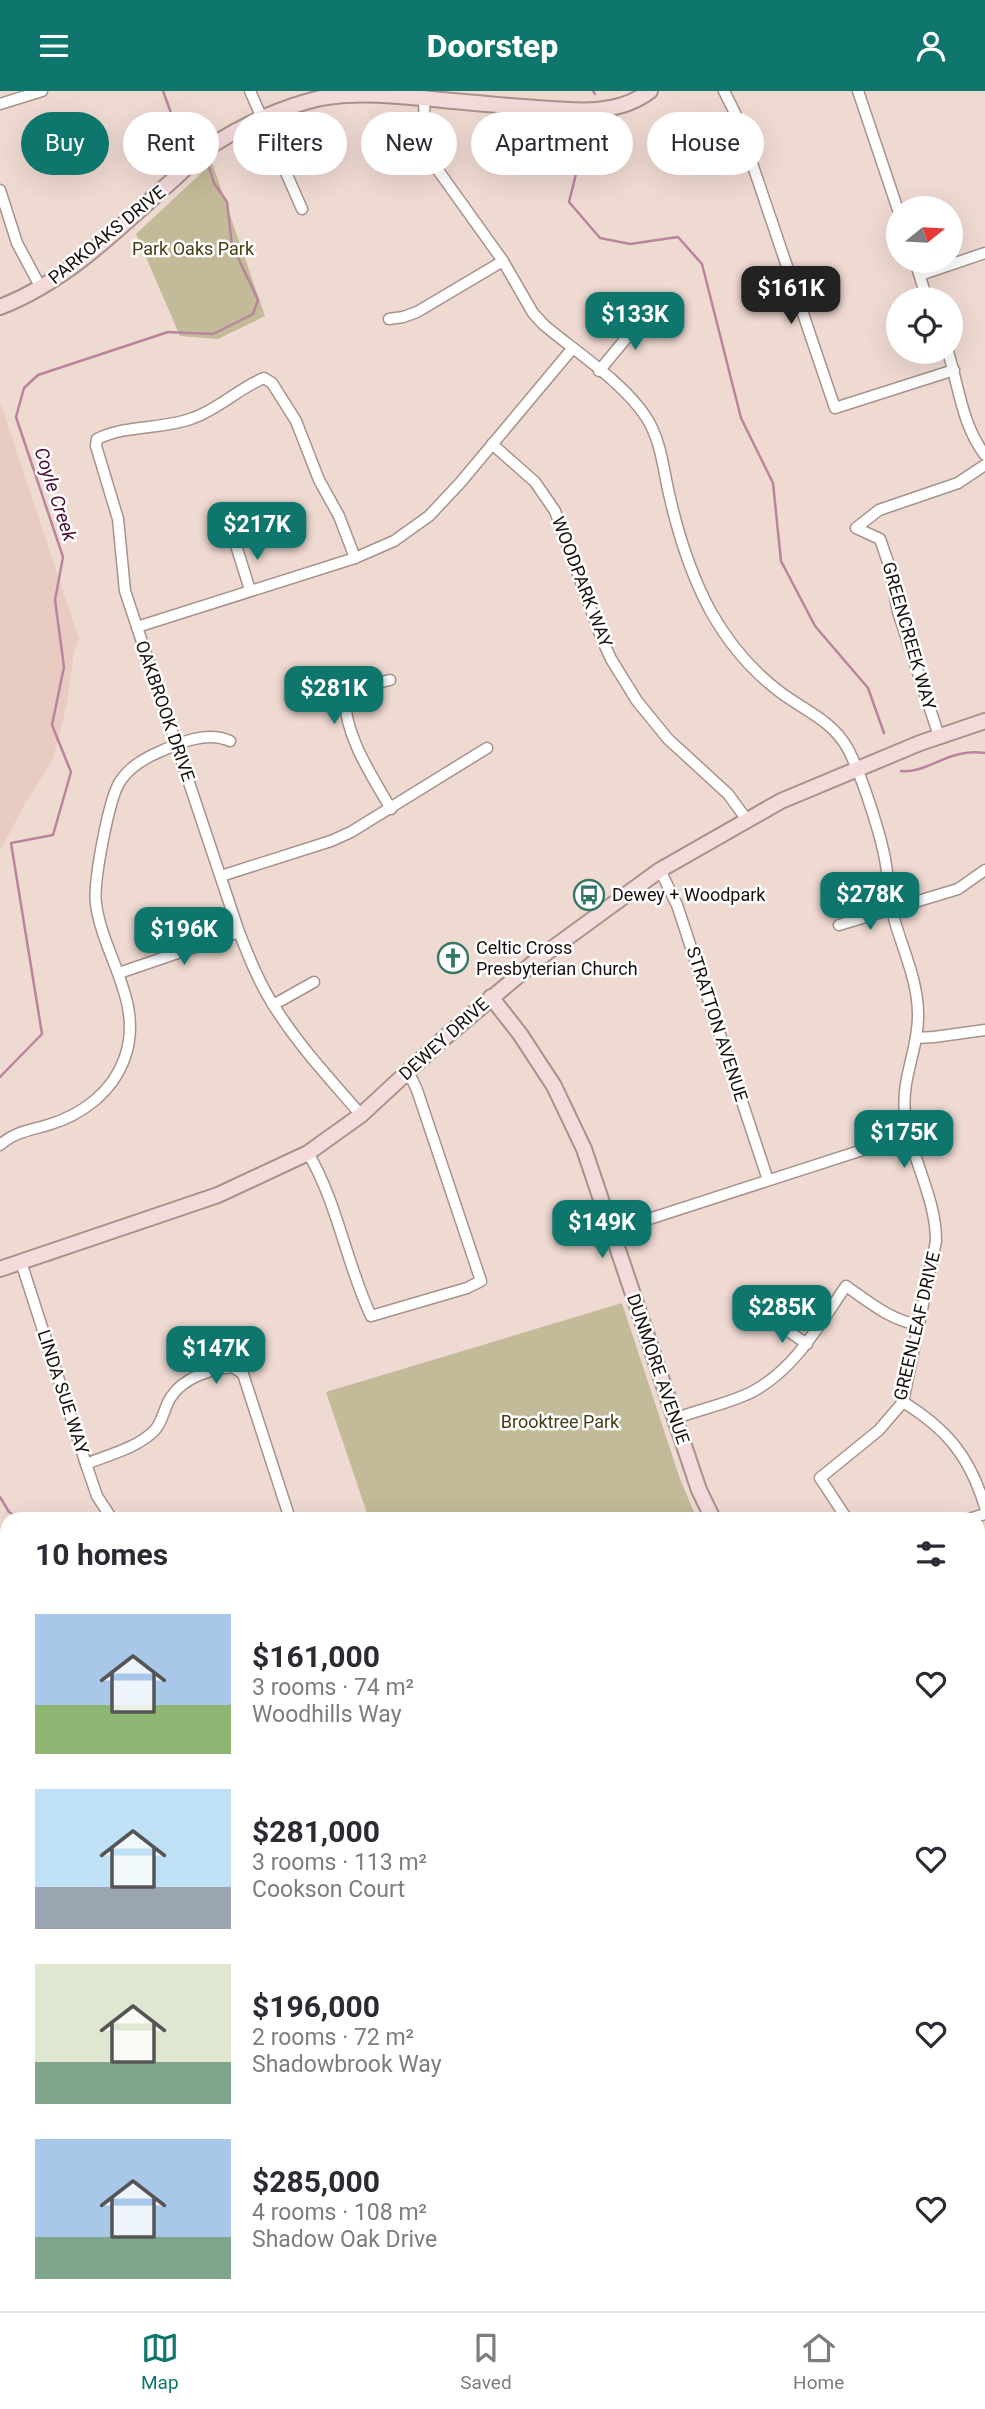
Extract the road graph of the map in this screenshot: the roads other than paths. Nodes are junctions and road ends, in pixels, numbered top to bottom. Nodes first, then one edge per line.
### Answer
1 (42, 91) edge
2 (250, 91) edge
3 (650, 91) edge
4 (724, 91) edge
5 (858, 91) edge
6 (345, 93) edge
7 (424, 97) junction
8 (0, 104) edge
9 (259, 112) edge
10 (280, 112) edge
11 (233, 134) edge
12 (287, 175) edge
13 (0, 190) edge
14 (894, 196) edge
15 (302, 209) dead end
16 (985, 253) edge
17 (503, 261) junction
18 (919, 275) joint
19 (924, 287) edge
20 (41, 288) junction
21 (0, 307) edge
22 (647, 313) dead end
23 (389, 319) dead end
24 (572, 349) junction
25 (952, 364) edge
26 (954, 370) junction
27 (599, 371) junction
28 (492, 444) junction
29 (985, 454) edge
30 (985, 465) edge
31 (235, 542) dead end
32 (355, 558) junction
33 (250, 590) junction
34 (137, 627) junction
35 (390, 680) dead end
36 (985, 721) edge
37 (939, 736) junction
38 (230, 741) dead end
39 (176, 745) junction
40 (487, 748) dead end
41 (856, 769) junction
42 (391, 809) junction
43 (747, 820) junction
44 (660, 870) junction
45 (985, 870) edge
46 (221, 876) junction
47 (893, 910) junction
48 (839, 925) dead end
49 (239, 932) junction
50 (119, 973) junction
51 (314, 982) dead end
52 (491, 997) junction
53 (273, 1005) junction
54 (985, 1030) edge
55 (916, 1038) junction
56 (408, 1071) junction
57 (361, 1115) junction
58 (909, 1135) junction
59 (0, 1145) edge
60 (308, 1153) junction
61 (768, 1180) junction
62 (612, 1231) junction
63 (21, 1262) junction
64 (0, 1269) edge
65 (775, 1322) dead end
66 (919, 1325) junction
67 (807, 1343) junction
68 (902, 1402) junction
69 (674, 1419) junction
70 (86, 1464) junction
71 (985, 1507) edge
72 (107, 1512) edge
73 (287, 1512) edge
74 (710, 1512) edge
75 (842, 1512) edge
76 (985, 2064) edge
77 (985, 2096) edge

1 - 8 street
2 - 9 street
3 - 7 street, PARKOAKS DRIVE
4 - 26 street
5 - 14 street
6 - 7 street, PARKOAKS DRIVE
6 - 10 street, PARKOAKS DRIVE
7 - 17 street, GREENLEAF DRIVE
11 - 20 street, PARKOAKS DRIVE
12 - 15 street
13 - 20 street
16 - 18 street
17 - 23 street
17 - 24 street, GREENLEAF DRIVE
18 - 19 street
20 - 21 street, PARKOAKS DRIVE
22 - 27 street
24 - 27 street, GREENLEAF DRIVE
24 - 28 street, OAKBROOK DRIVE
25 - 26 street
26 - 29 street
27 - 41 street, GREENLEAF DRIVE
28 - 32 street, OAKBROOK DRIVE
28 - 43 street, WOODPARK WAY
30 - 37 street, GREENCREEK WAY
31 - 33 street
32 - 33 street, OAKBROOK DRIVE
32 - 34 street
33 - 34 street, OAKBROOK DRIVE
34 - 39 street, OAKBROOK DRIVE
35 - 42 street
36 - 37 street, DEWEY DRIVE
37 - 41 street, DEWEY DRIVE
38 - 39 street
39 - 46 street, OAKBROOK DRIVE
39 - 50 street
40 - 42 street
41 - 43 street, DEWEY DRIVE
41 - 47 street, GREENLEAF DRIVE
42 - 46 street
43 - 44 street, DEWEY DRIVE
44 - 52 street, DEWEY DRIVE
44 - 61 street, STRATTON AVENUE
45 - 47 street
46 - 49 street, OAKBROOK DRIVE
47 - 48 street
47 - 55 street, GREENLEAF DRIVE
49 - 50 street
49 - 53 street, OAKBROOK DRIVE
50 - 59 street
51 - 53 street
52 - 56 street, DEWEY DRIVE
52 - 62 street, DUNMORE AVENUE
53 - 57 street, OAKBROOK DRIVE
54 - 55 street
55 - 58 street, GREENLEAF DRIVE
56 - 57 street, DEWEY DRIVE
56 - 60 street
57 - 60 street, DEWEY DRIVE
58 - 61 street
58 - 66 street, GREENLEAF DRIVE
60 - 63 street, DEWEY DRIVE
61 - 62 street
62 - 69 street, DUNMORE AVENUE
63 - 64 street, DEWEY DRIVE
63 - 70 street, LINDA SUE WAY
65 - 67 street
66 - 67 street
66 - 68 street, GREENLEAF DRIVE
67 - 69 street
68 - 71 street
68 - 75 street, GREENLEAF DRIVE
69 - 74 street, DUNMORE AVENUE
70 - 72 street, LINDA SUE WAY
70 - 73 street
76 - 77 street

